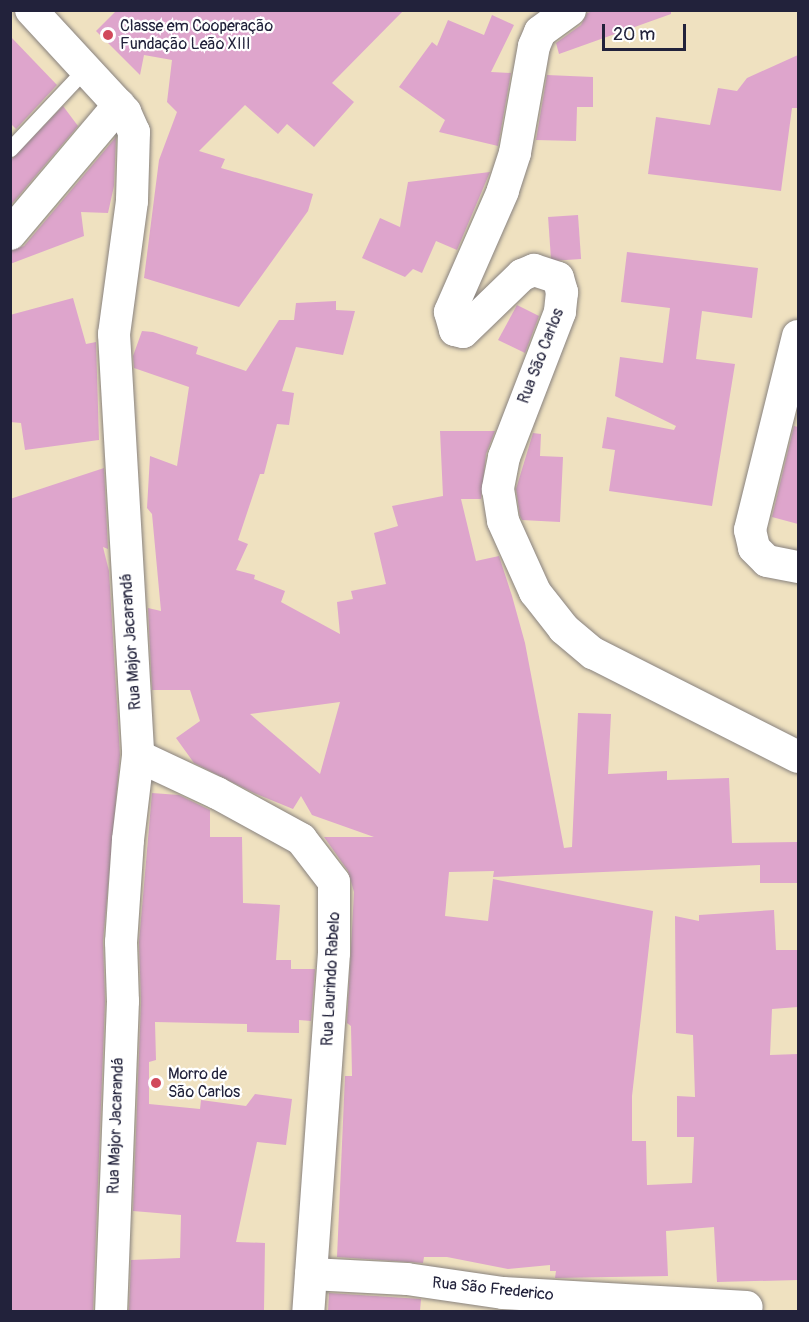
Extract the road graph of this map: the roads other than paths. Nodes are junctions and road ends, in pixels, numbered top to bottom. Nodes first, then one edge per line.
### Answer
1 (570, 10) edge
2 (36, 12) edge
3 (85, 69) junction
4 (118, 105) junction
5 (10, 149) edge
6 (10, 234) edge
7 (798, 336) edge
8 (798, 567) edge
9 (138, 756) junction
10 (798, 758) edge
11 (310, 1274) junction
12 (747, 1307) dead end
13 (111, 1311) edge
14 (308, 1311) edge

1 - 10 street, Rua São Carlos
2 - 3 street, Rua Major Jacarandá
3 - 4 street, Rua Major Jacarandá
3 - 5 lane
4 - 6 street
4 - 9 street, Rua Major Jacarandá
7 - 8 street
9 - 11 street, Rua Laurindo Rabelo
9 - 13 street, Rua Major Jacarandá
11 - 12 street, Rua São Frederico
11 - 14 street, Rua Laurindo Rabelo

